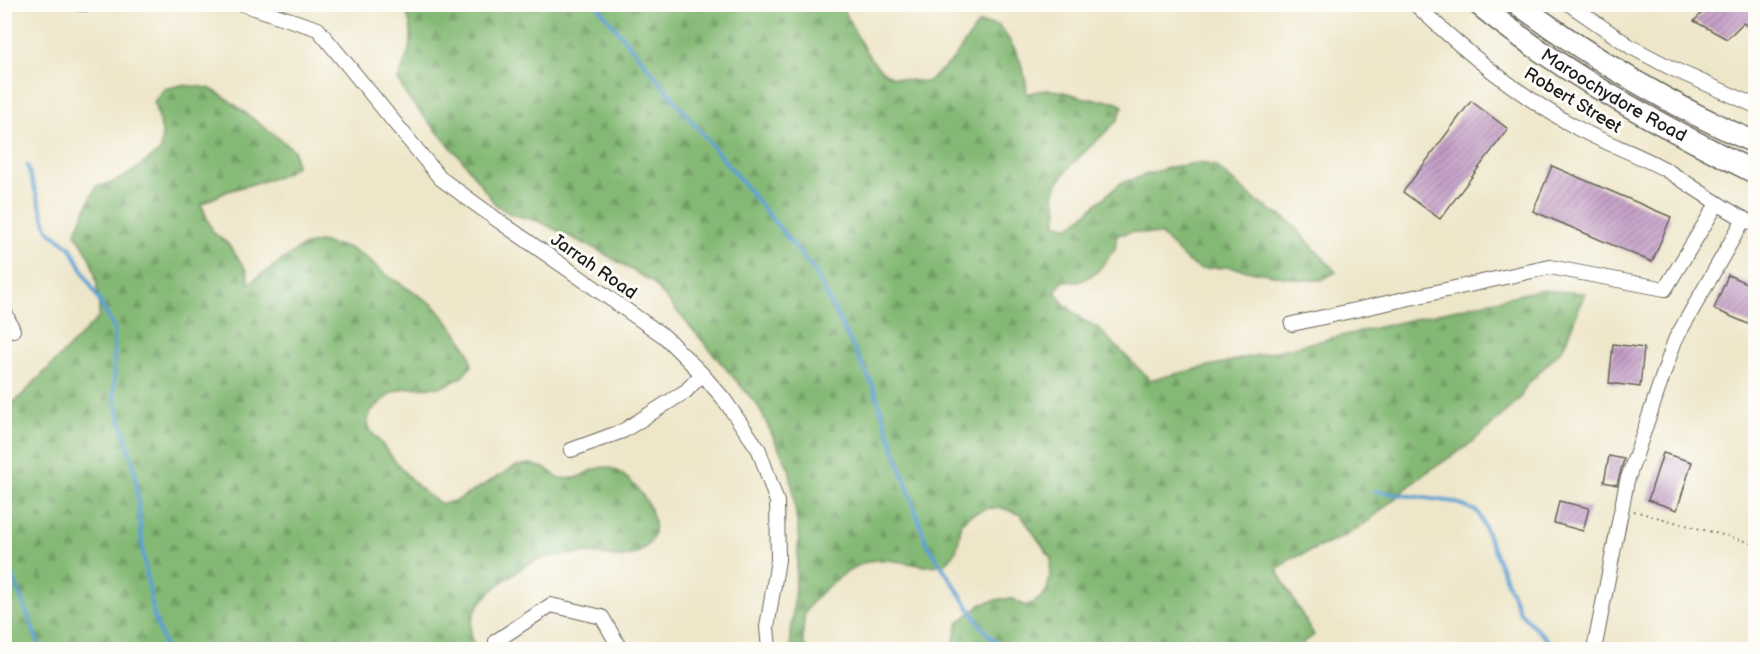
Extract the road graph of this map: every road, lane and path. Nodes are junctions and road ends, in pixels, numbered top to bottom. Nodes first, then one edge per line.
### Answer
1 (79, 4) edge
2 (95, 4) edge
3 (242, 4) edge
4 (1415, 4) edge
5 (1478, 4) edge
6 (1518, 4) edge
7 (1569, 4) edge
8 (1755, 106) edge
9 (1755, 143) edge
10 (1755, 173) edge
11 (1717, 204) junction
12 (1750, 222) edge
13 (4, 310) edge
14 (1292, 324) dead end
15 (12, 330) dead end
16 (702, 374) junction
17 (572, 450) dead end
18 (1622, 508) junction
19 (1755, 544) edge
20 (496, 641) dead end
21 (621, 650) edge
22 (769, 650) edge
23 (1594, 650) edge

1 - 2 street
3 - 16 street, Jarrah Road
4 - 11 street, Robert Street
5 - 10 highway, Maroochydore Road
6 - 9 highway, Maroochydore Road
7 - 8 street
11 - 12 street, Robert Street
11 - 14 street
12 - 18 street
13 - 15 street
16 - 17 street
16 - 22 street, Jarrah Road
18 - 19 path
18 - 23 street
20 - 21 street

